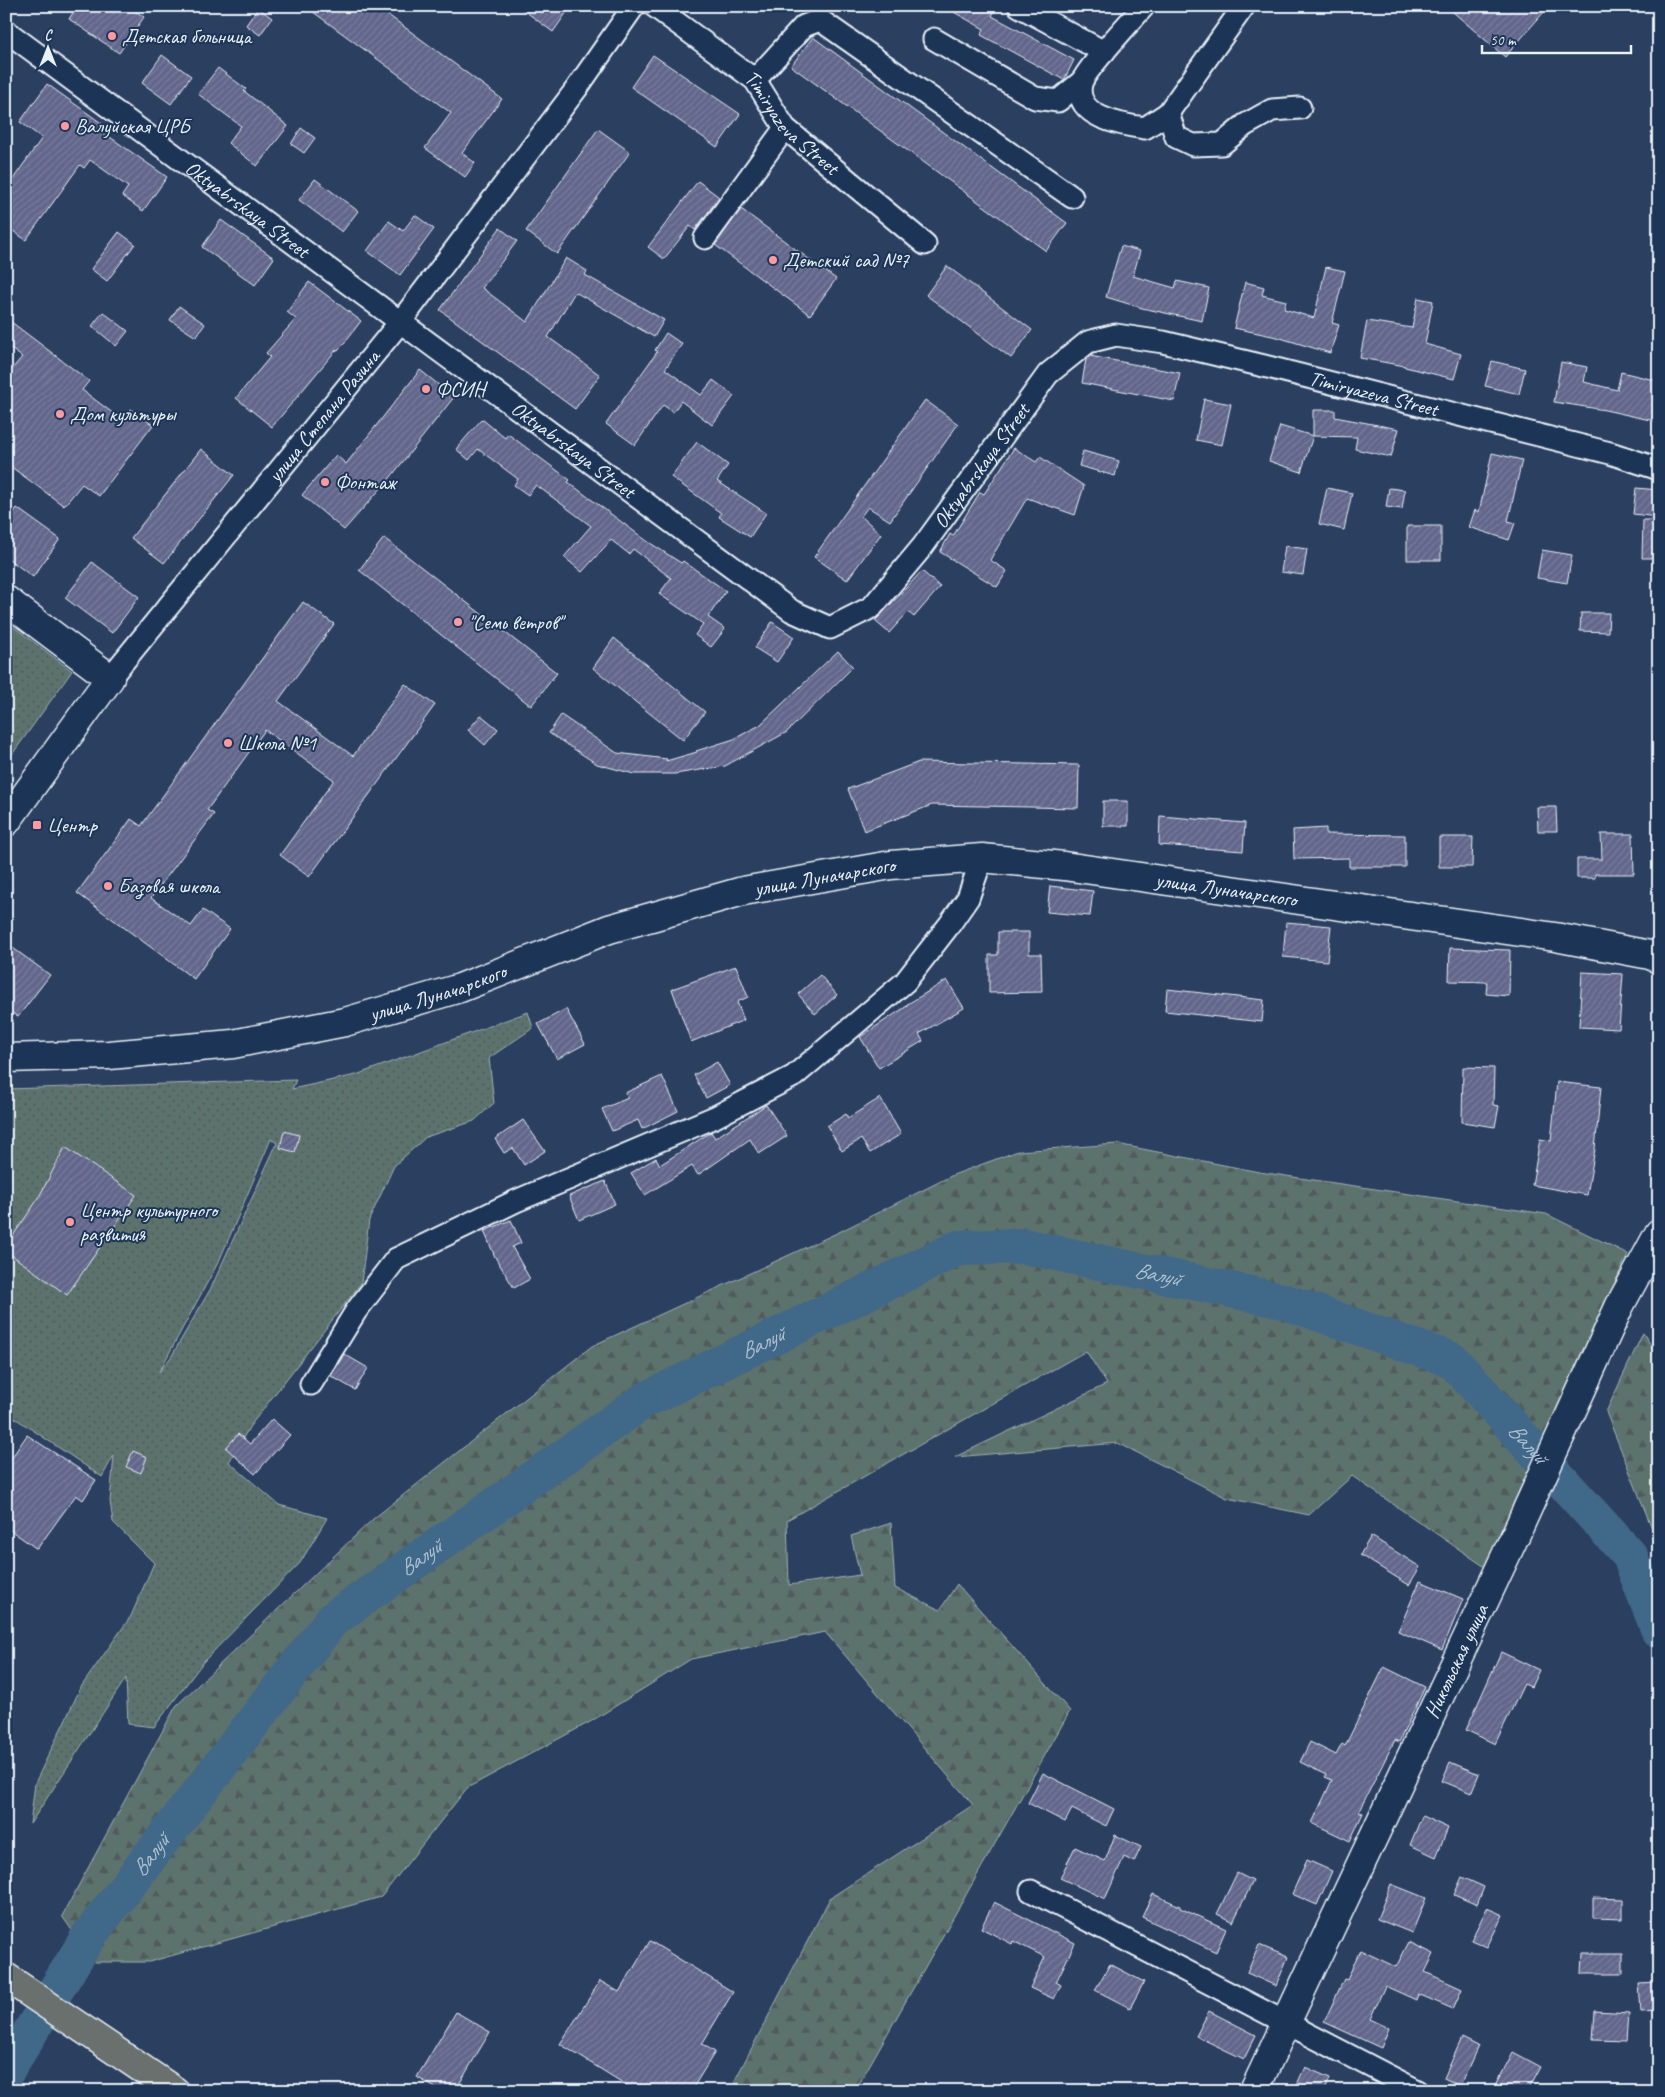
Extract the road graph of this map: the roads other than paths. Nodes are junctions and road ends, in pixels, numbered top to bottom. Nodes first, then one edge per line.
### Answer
1 (634, 6) edge
2 (654, 6) edge
3 (1019, 6) edge
4 (1144, 6) edge
5 (1244, 6) edge
6 (6, 31) edge
7 (934, 39) dead end
8 (1104, 52) junction
9 (754, 80) junction
10 (1081, 82) junction
11 (1300, 108) dead end
12 (1168, 113) junction
13 (786, 128) junction
14 (1072, 197) dead end
15 (705, 238) dead end
16 (925, 244) dead end
17 (401, 321) junction
18 (1088, 342) joint
19 (1659, 469) edge
20 (6, 600) edge
21 (110, 678) junction
22 (6, 822) edge
23 (982, 858) junction
24 (1659, 959) edge
25 (6, 1058) edge
26 (1658, 1236) edge
27 (311, 1384) dead end
28 (1031, 1891) dead end
29 (6, 1977) edge
30 (1286, 2021) junction
31 (168, 2086) edge
32 (1254, 2091) edge
33 (1418, 2091) edge

1 - 17 street, улица Степана Разина
2 - 9 street, Timiryazeva Street
3 - 8 street
4 - 8 street
5 - 12 street
6 - 17 street, Oktyabrskaya Street
7 - 10 street
8 - 10 street
9 - 13 street, Timiryazeva Street
9 - 14 street
10 - 12 street
11 - 12 street
13 - 15 street
13 - 16 street, Timiryazeva Street
17 - 18 street, Oktyabrskaya Street
17 - 21 street, улица Степана Разина
18 - 19 street, Timiryazeva Street
20 - 21 main road
21 - 22 main road, улица Степана Разина
23 - 24 main road, улица Луначарского
23 - 25 main road, улица Луначарского
23 - 27 street
26 - 30 main road, Никольская улица
28 - 30 street
29 - 31 main road
30 - 32 main road, Никольская улица
30 - 33 street

